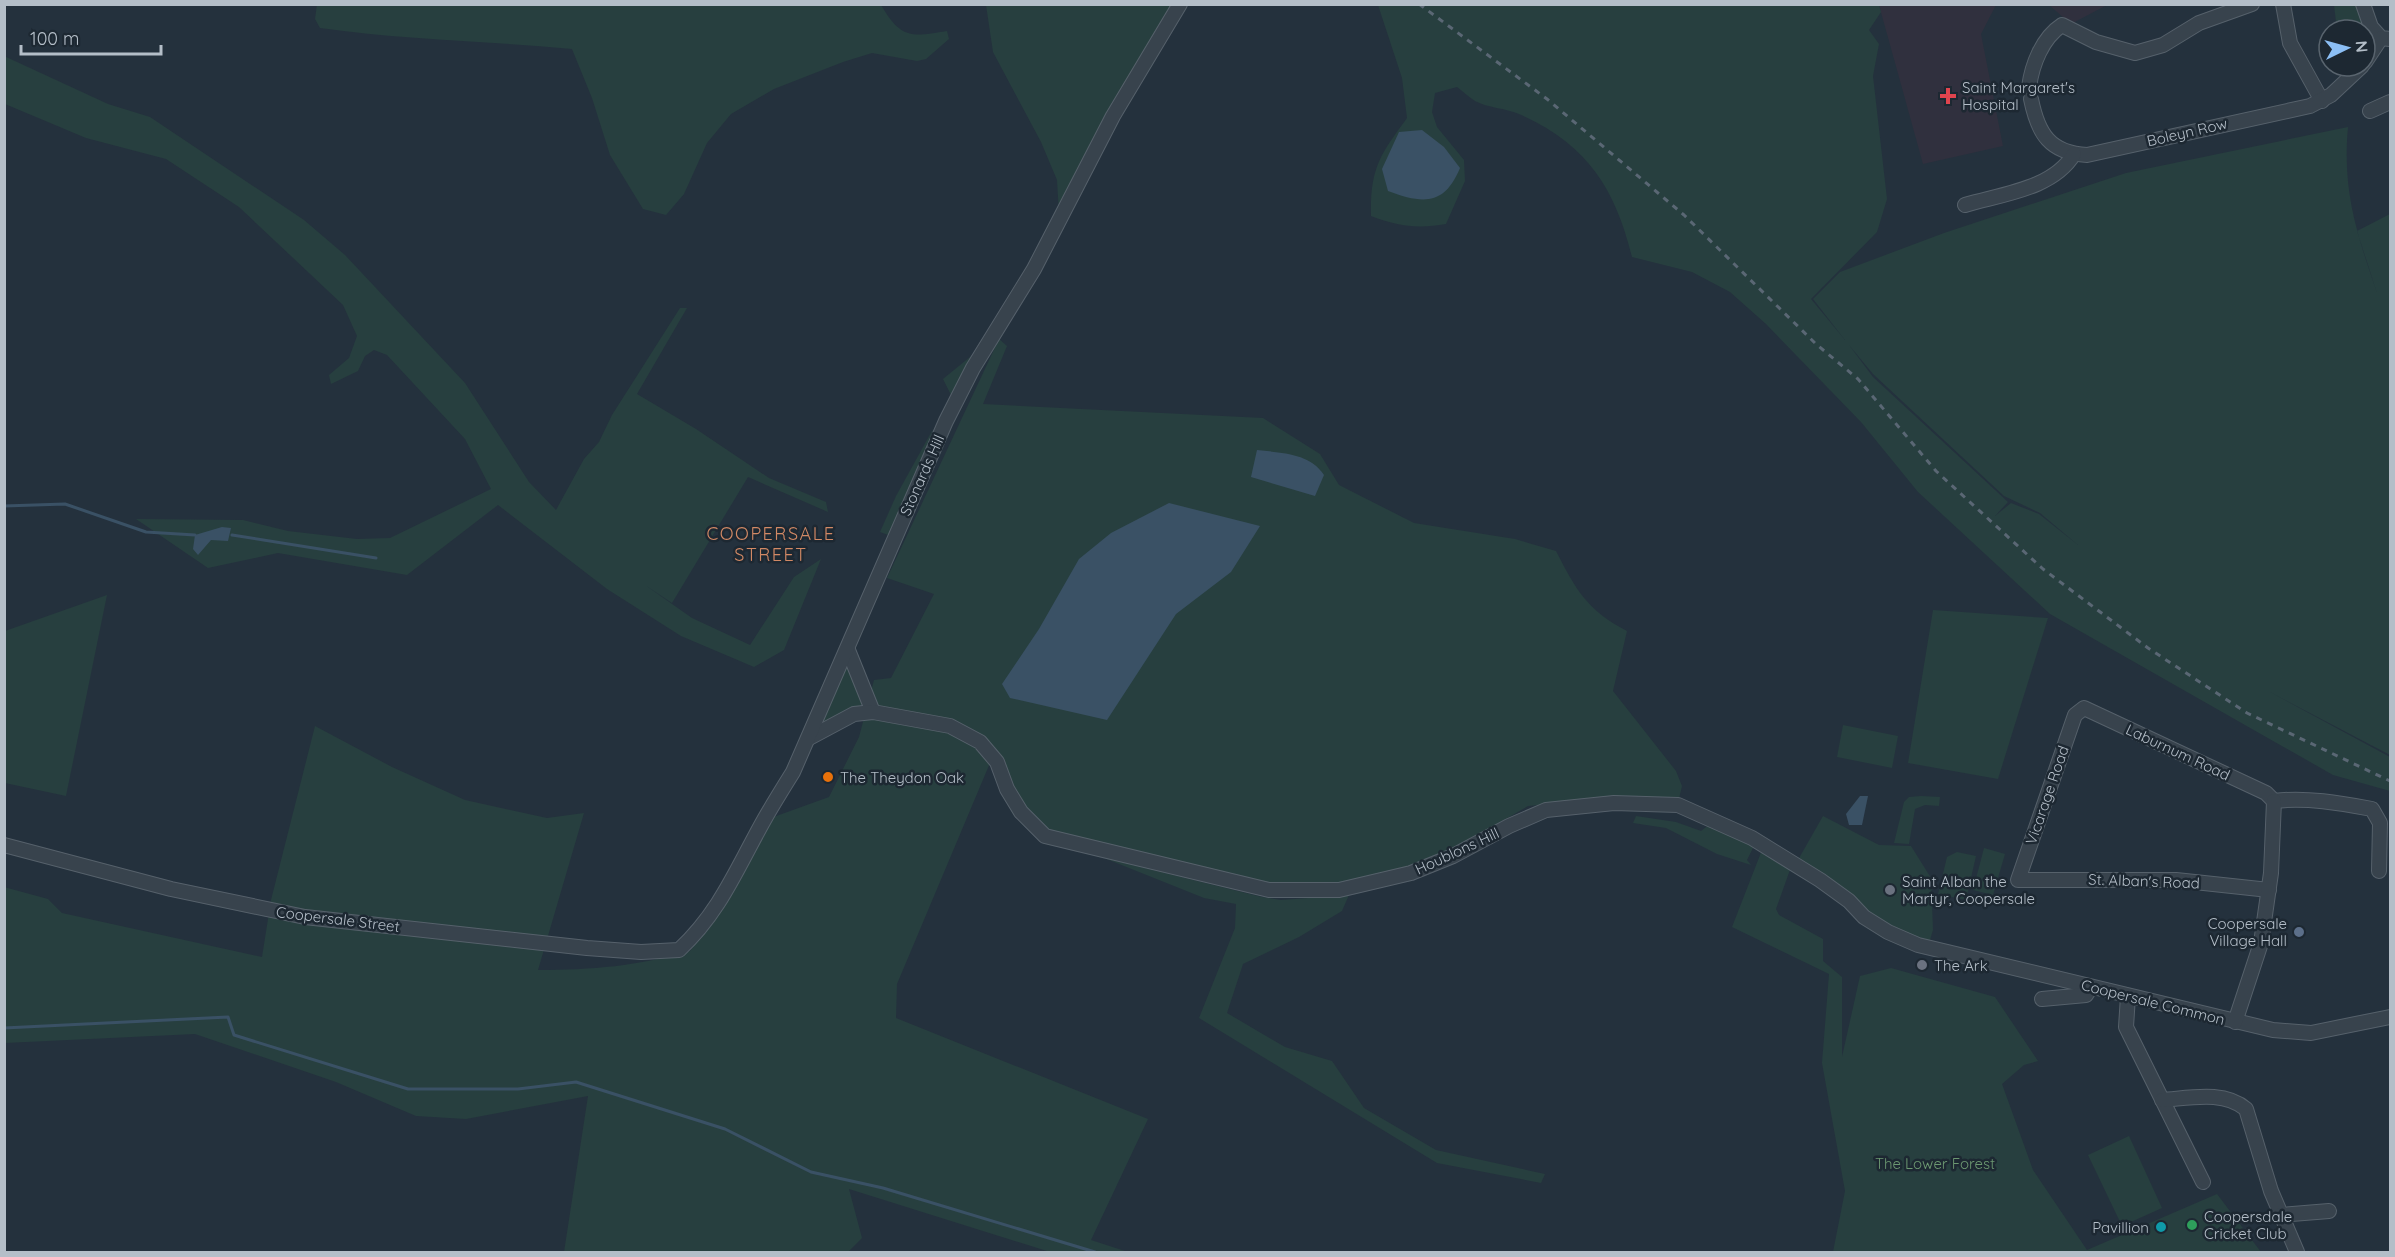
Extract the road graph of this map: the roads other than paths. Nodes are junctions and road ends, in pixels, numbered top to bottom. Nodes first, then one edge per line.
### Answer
1 (1180, 4) edge
2 (2253, 4) edge
3 (2283, 4) edge
4 (2363, 4) edge
5 (2386, 38) edge
6 (2348, 78) edge
7 (2322, 101) junction
8 (2391, 102) edge
9 (2370, 111) dead end
10 (2074, 154) junction
11 (1965, 204) dead end
12 (848, 650) junction
13 (2078, 710) joint
14 (873, 712) junction
15 (811, 737) junction
16 (2274, 801) junction
17 (2385, 844) edge
18 (4, 845) edge
19 (2379, 871) dead end
20 (2018, 880) joint
21 (2269, 890) junction
22 (1918, 945) joint
23 (679, 950) joint
24 (2091, 987) junction
25 (2128, 996) junction
26 (2042, 999) dead end
27 (2391, 1017) edge
28 (2235, 1022) junction
29 (2162, 1100) junction
30 (2203, 1182) dead end
31 (2329, 1211) dead end
32 (2281, 1215) junction
33 (2297, 1252) edge

1 - 12 street, Stonards Hill
2 - 10 street
3 - 7 street
4 - 5 street
6 - 7 street, Boleyn Row
7 - 10 street, Boleyn Row
8 - 9 street
10 - 11 street
12 - 14 street
12 - 15 street, Stonards Hill
13 - 16 street, Laburnum Road
13 - 20 street, Vicarage Road
14 - 15 street, Houblons Hill
14 - 22 street, Houblons Hill
15 - 23 street, Stonards Hill
16 - 17 street
16 - 21 street
17 - 19 street
18 - 23 street, Coopersale Street
20 - 21 street, St. Alban's Road
21 - 28 street
22 - 24 street, Coopersale Common
24 - 25 street, Coopersale Common
24 - 26 street
25 - 28 street, Coopersale Common
25 - 29 street
27 - 28 street, Coopersale Common
29 - 30 street
29 - 32 street
31 - 32 street
32 - 33 street

